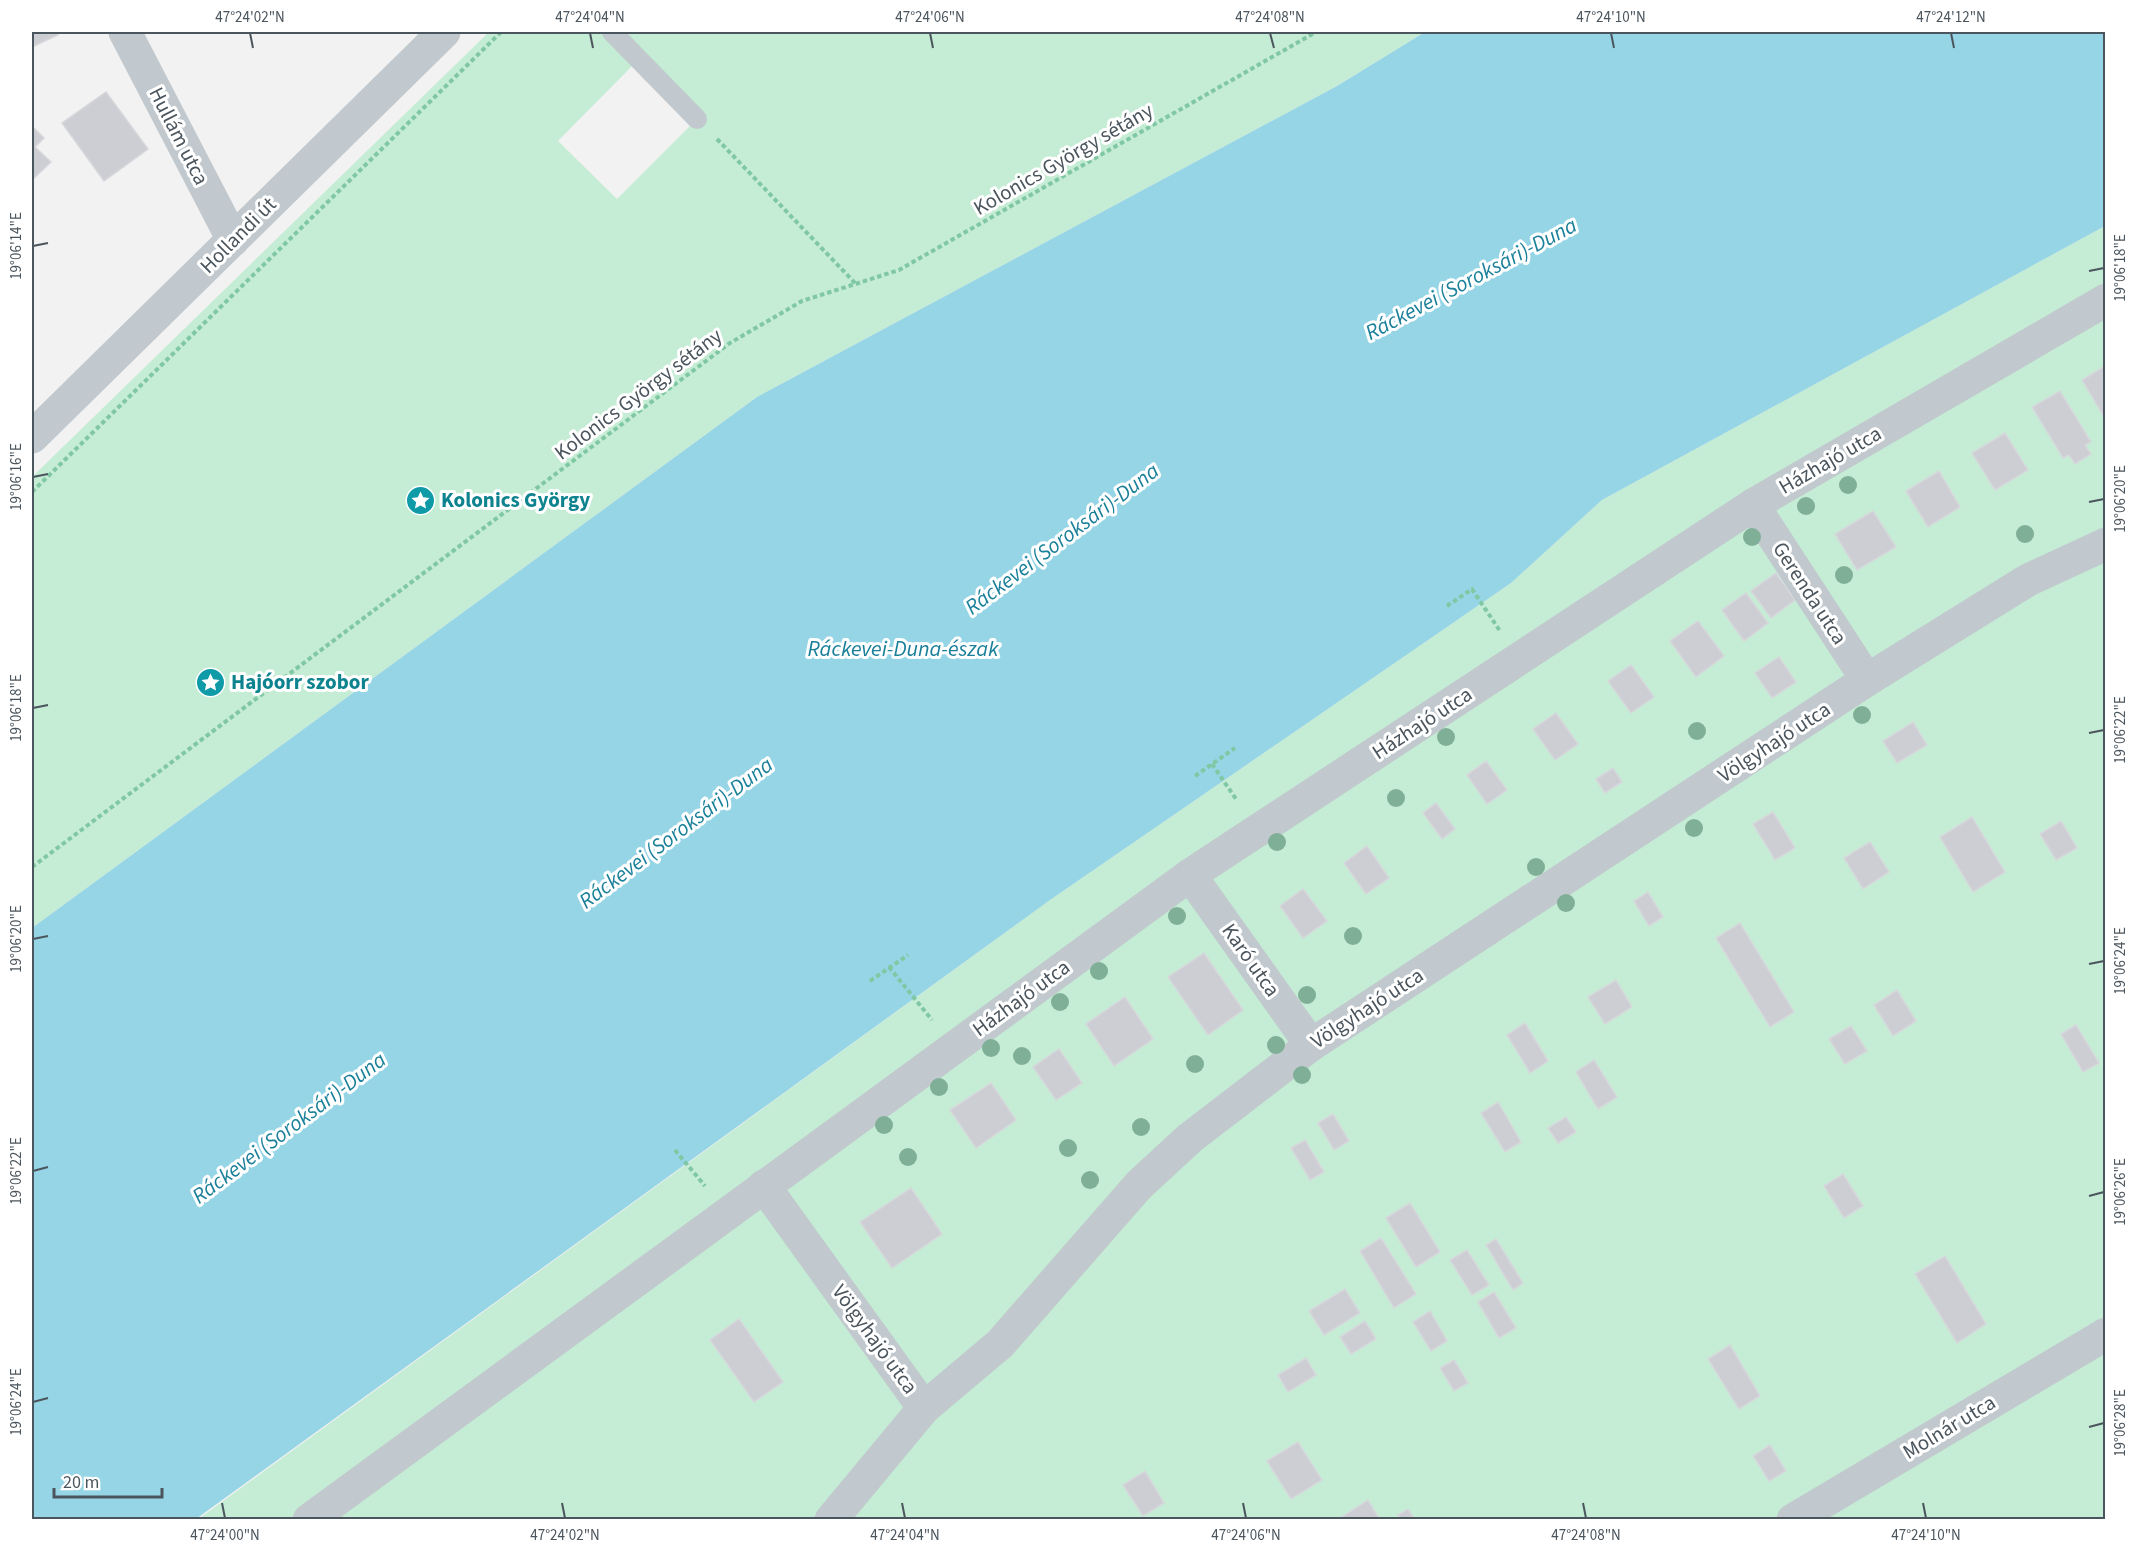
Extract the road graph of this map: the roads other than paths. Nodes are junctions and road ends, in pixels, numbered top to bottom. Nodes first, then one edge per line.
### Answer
1 (125, 32) edge
2 (444, 32) edge
3 (612, 32) edge
4 (697, 118) road end
5 (233, 240) junction
6 (2106, 300) edge
7 (32, 437) edge
8 (1753, 506) junction
9 (2106, 544) edge
10 (1867, 680) junction
11 (1190, 875) junction
12 (1311, 1045) junction
13 (764, 1186) junction
14 (2106, 1334) edge
15 (924, 1408) junction
16 (309, 1520) edge
17 (831, 1520) edge
18 (1793, 1520) edge

1 - 5 street, Hullám utca
2 - 5 street, Hollandi út
3 - 4 lane
5 - 7 street, Hollandi út
6 - 8 street, Házhajó utca
8 - 10 street, Gerenda utca
8 - 11 street, Házhajó utca
9 - 10 street, Völgyhajó utca
10 - 12 street, Völgyhajó utca
11 - 12 street, Karó utca
11 - 13 street, Házhajó utca
12 - 15 street, Völgyhajó utca
13 - 15 street, Völgyhajó utca
13 - 16 street, Házhajó utca
14 - 18 street, Molnár utca
15 - 17 street

